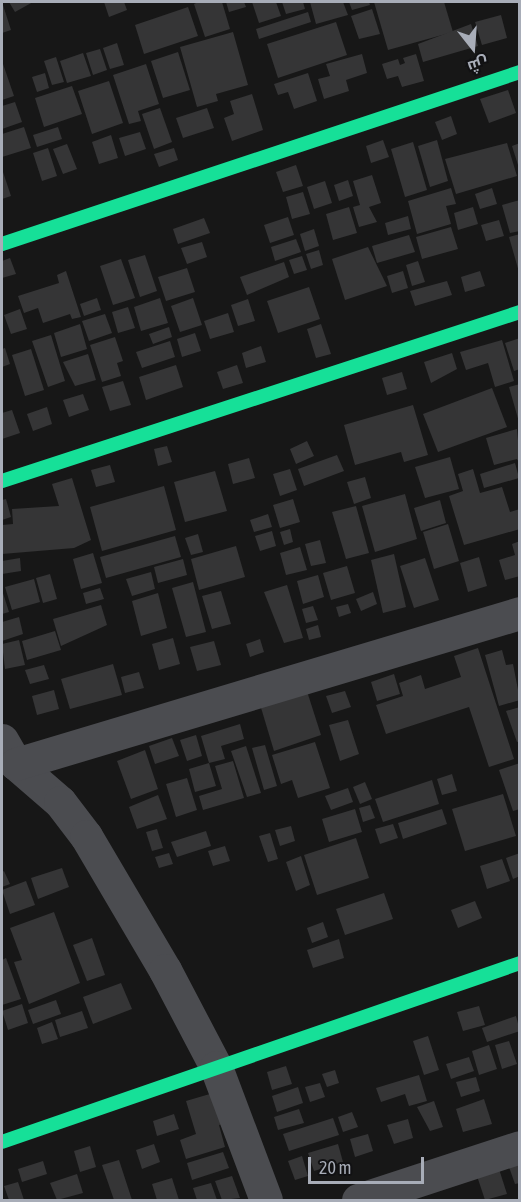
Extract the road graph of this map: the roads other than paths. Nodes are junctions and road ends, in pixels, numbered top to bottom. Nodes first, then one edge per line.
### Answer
1 (519, 72) edge
2 (2, 244) edge
3 (519, 312) edge
4 (2, 481) edge
5 (519, 614) edge
6 (9, 752) edge
7 (519, 963) edge
8 (216, 1067) junction
9 (2, 1142) edge
10 (519, 1147) edge
11 (266, 1200) edge
12 (358, 1200) edge

1 - 2 street
3 - 4 street
5 - 6 street
6 - 8 street
7 - 8 street
8 - 9 street
8 - 11 street
10 - 12 street

